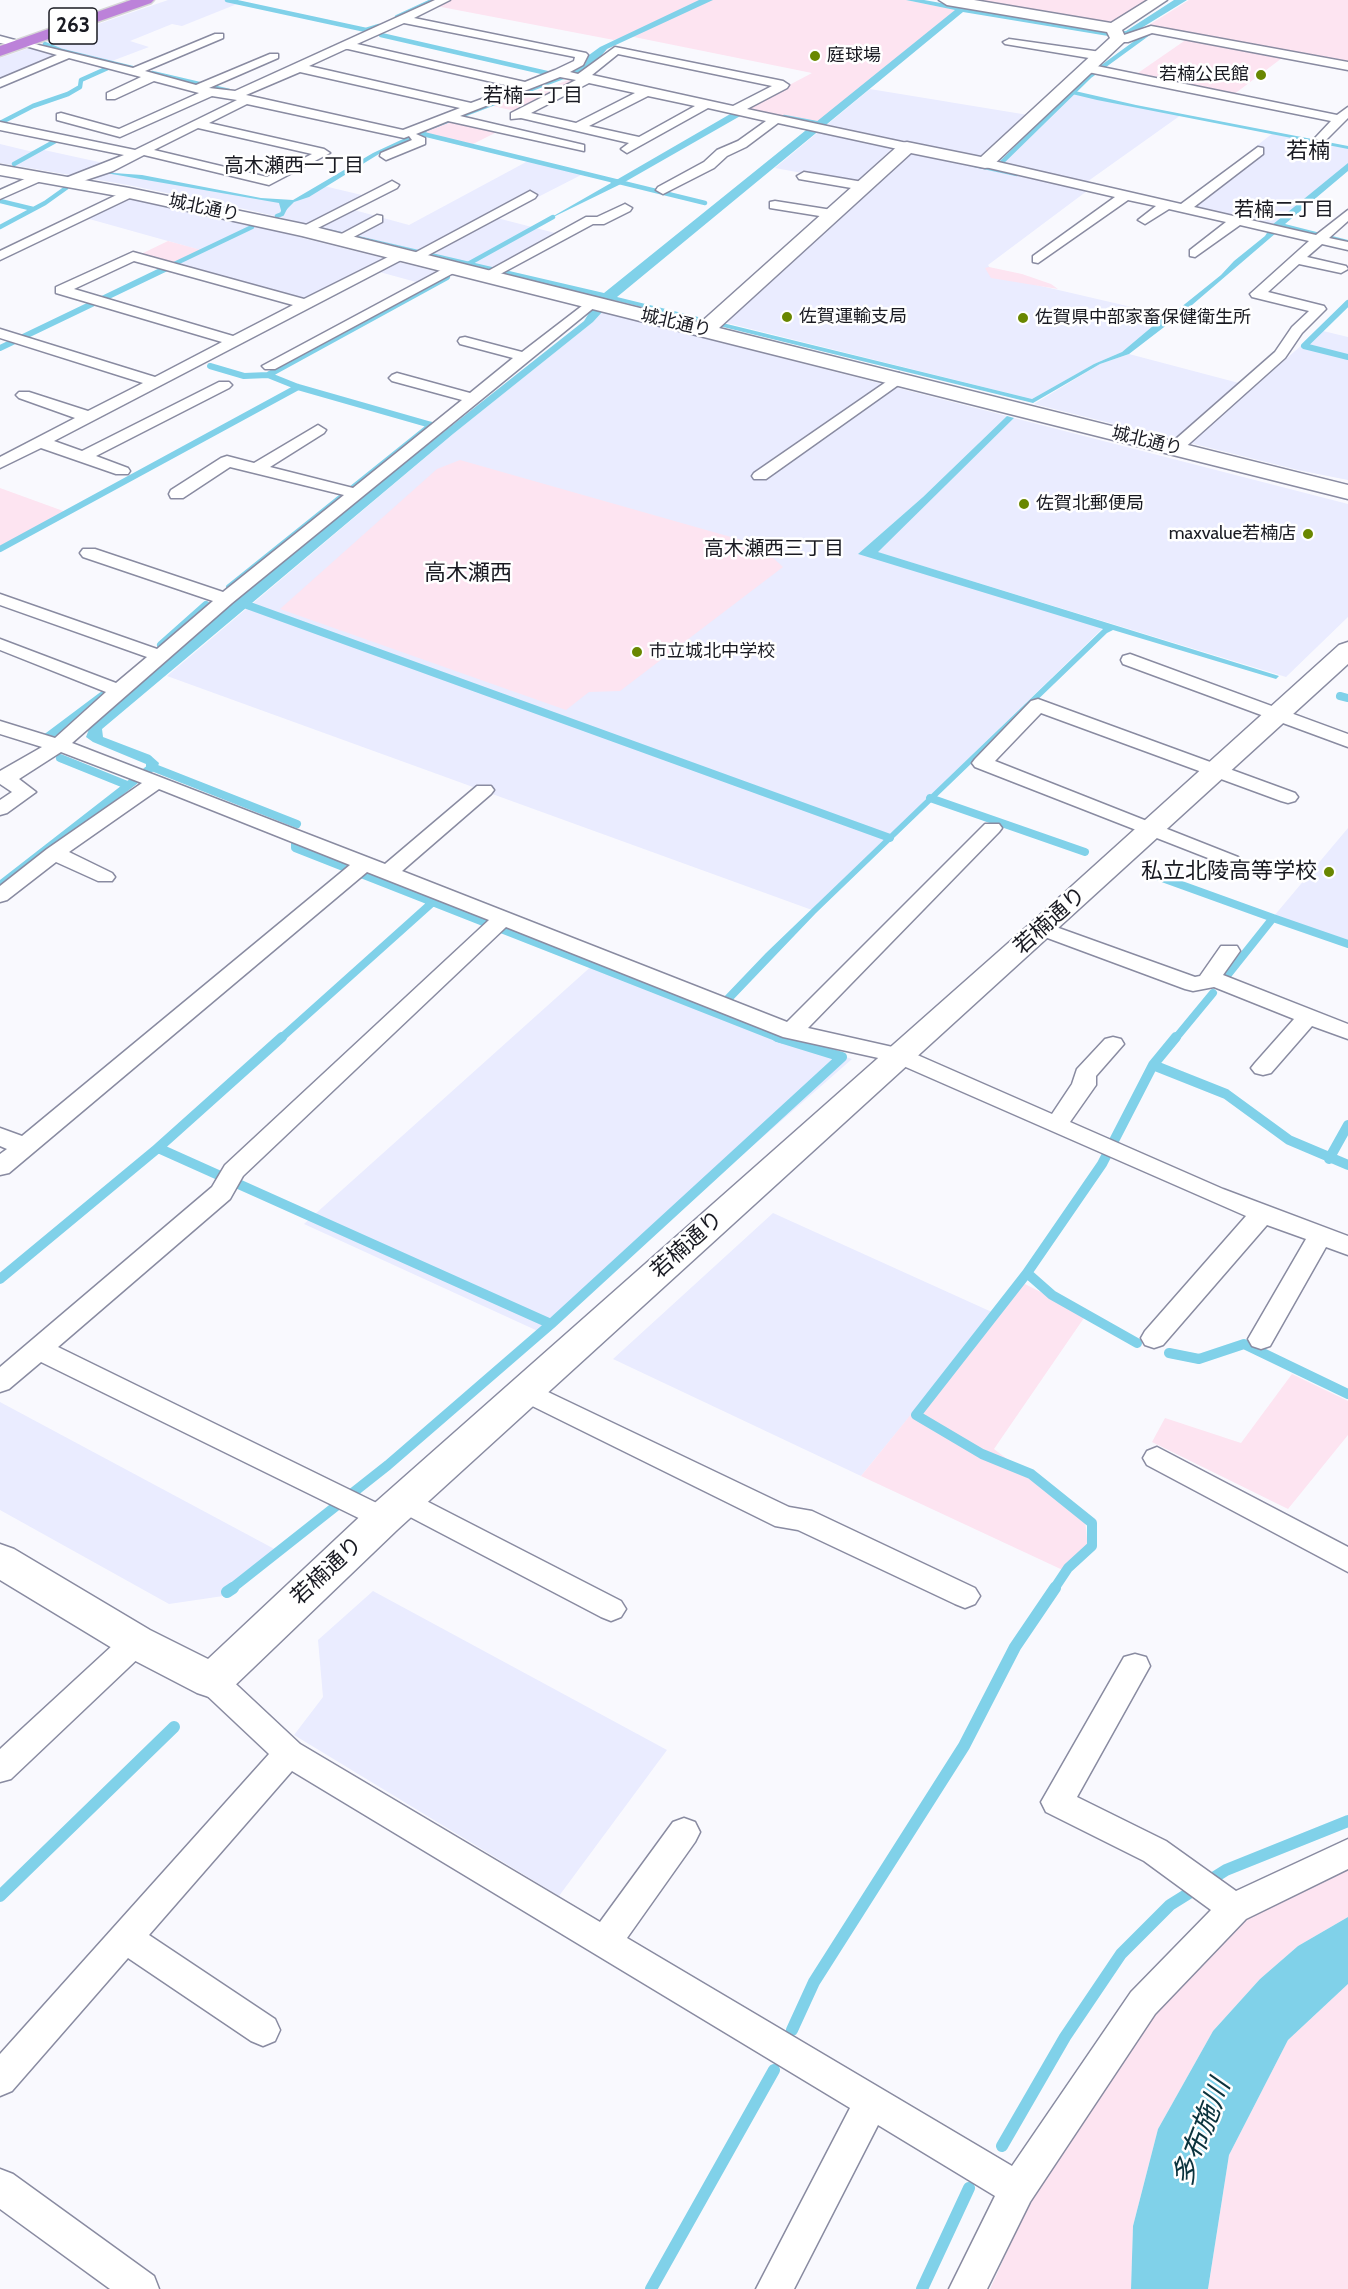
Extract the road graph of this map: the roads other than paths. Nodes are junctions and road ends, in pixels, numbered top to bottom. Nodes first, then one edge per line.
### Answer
1 (131, 0) edge
2 (146, 0) edge
3 (444, 0) edge
4 (947, 0) edge
5 (1159, 0) edge
6 (402, 19) junction
7 (1116, 33) junction
8 (219, 36) dead end
9 (179, 41) dead end
10 (1009, 42) dead end
11 (7, 44) edge
12 (195, 45) junction
13 (348, 46) junction
14 (67, 55) junction
15 (274, 56) dead end
16 (1096, 66) junction
17 (1348, 66) edge
18 (300, 68) junction
19 (137, 70) junction
20 (559, 73) junction
21 (152, 77) junction
22 (584, 79) junction
23 (1, 82) edge
24 (527, 86) junction
25 (205, 88) junction
26 (644, 93) junction
27 (111, 96) dead end
28 (242, 98) junction
29 (704, 106) junction
30 (472, 107) junction
31 (742, 112) junction
32 (520, 114) junction
33 (1344, 116) edge
34 (61, 117) dead end
35 (446, 117) junction
36 (773, 121) junction
37 (196, 124) junction
38 (0, 126) edge
39 (578, 127) junction
40 (491, 128) junction
41 (413, 135) junction
42 (1321, 138) dead end
43 (639, 141) junction
44 (580, 148) dead end
45 (905, 149) junction
46 (1258, 151) dead end
47 (139, 152) junction
48 (619, 154) dead end
49 (386, 156) dead end
50 (985, 163) junction
51 (0, 170) edge
52 (804, 176) dead end
53 (38, 177) junction
54 (1116, 181) dead end
55 (68, 182) junction
56 (392, 184) dead end
57 (863, 186) junction
58 (663, 190) dead end
59 (1103, 190) junction
60 (129, 193) junction
61 (0, 195) edge
62 (530, 195) dead end
63 (1123, 197) junction
64 (775, 205) dead end
65 (1164, 206) junction
66 (625, 208) dead end
67 (1184, 208) junction
68 (832, 214) junction
69 (1348, 214) edge
70 (377, 219) dead end
71 (1145, 220) dead end
72 (1235, 222) junction
73 (303, 230) junction
74 (346, 236) junction
75 (1321, 236) junction
76 (1348, 246) edge
77 (416, 254) junction
78 (1195, 254) dead end
79 (0, 256) edge
80 (1038, 259) dead end
81 (1295, 259) junction
82 (454, 267) junction
83 (1341, 269) dead end
84 (494, 271) junction
85 (306, 304) junction
86 (601, 305) junction
87 (710, 325) junction
88 (0, 333) edge
89 (235, 341) junction
90 (465, 341) dead end
91 (525, 357) junction
92 (270, 366) dead end
93 (397, 378) dead end
94 (899, 378) junction
95 (156, 382) junction
96 (224, 385) dead end
97 (24, 395) dead end
98 (471, 398) junction
99 (89, 417) junction
100 (318, 430) dead end
101 (40, 442) junction
102 (0, 448) edge
103 (1175, 448) junction
104 (17, 454) junction
105 (83, 457) junction
106 (0, 463) edge
107 (257, 468) junction
108 (122, 471) dead end
109 (760, 476) dead end
110 (1348, 492) edge
111 (177, 494) dead end
112 (358, 494) junction
113 (89, 553) dead end
114 (0, 599) edge
115 (226, 599) junction
116 (0, 644) edge
117 (1348, 650) edge
118 (160, 656) junction
119 (1130, 660) dead end
120 (119, 691) junction
121 (1277, 715) junction
122 (0, 727) edge
123 (1348, 741) edge
124 (59, 745) junction
125 (1216, 771) junction
126 (2, 778) edge
127 (146, 778) junction
128 (484, 790) dead end
129 (1288, 797) dead end
130 (0, 808) edge
131 (992, 828) dead end
132 (1150, 831) junction
133 (54, 853) junction
134 (1231, 861) dead end
135 (359, 869) junction
136 (388, 872) junction
137 (105, 877) dead end
138 (0, 896) edge
139 (498, 923) junction
140 (1042, 928) junction
141 (1229, 951) dead end
142 (1208, 980) junction
143 (1308, 1017) junction
144 (791, 1032) junction
145 (1348, 1032) edge
146 (1113, 1044) dead end
147 (898, 1055) junction
148 (1263, 1068) dead end
149 (1056, 1125) junction
150 (0, 1136) edge
151 (24, 1147) junction
152 (0, 1167) edge
153 (1257, 1219) junction
154 (1320, 1236) junction
155 (1348, 1246) edge
156 (1154, 1338) dead end
157 (1261, 1339) dead end
158 (38, 1349) junction
159 (0, 1382) edge
160 (525, 1391) junction
161 (1157, 1458) dead end
162 (369, 1505) junction
163 (0, 1560) edge
164 (1348, 1561) edge
165 (965, 1596) dead end
166 (611, 1610) dead end
167 (136, 1642) junction
168 (1135, 1666) dead end
169 (212, 1681) junction
170 (289, 1754) junction
171 (0, 1769) edge
172 (684, 1833) dead end
173 (1348, 1853) edge
174 (1212, 1892) junction
175 (126, 1938) junction
176 (604, 1943) junction
177 (263, 2030) dead end
178 (0, 2079) edge
179 (872, 2104) junction
180 (0, 2187) edge
181 (1017, 2189) junction
182 (141, 2289) edge
183 (774, 2289) edge
184 (967, 2289) edge

1 - 11 highway, 263
2 - 11 highway, 263
3 - 6 street
4 - 7 street
5 - 7 street
6 - 13 street
6 - 20 street
7 - 16 street
7 - 17 street
8 - 12 street
9 - 12 street
10 - 16 street
11 - 14 street
12 - 19 street
13 - 18 street
13 - 24 street
14 - 19 street
14 - 23 street
15 - 25 street
16 - 33 street
16 - 50 street
18 - 28 street
18 - 30 street
19 - 21 street
20 - 22 street
20 - 24 street
21 - 25 street
21 - 27 street
22 - 26 street
22 - 31 street
22 - 32 street
24 - 30 street
25 - 28 street
25 - 34 street
26 - 29 street
26 - 39 street
28 - 37 street
28 - 41 street
29 - 31 street
29 - 43 street
30 - 35 street
31 - 36 street
32 - 39 street
32 - 40 street
33 - 42 street
35 - 40 street
35 - 41 street
36 - 45 street
36 - 58 street
37 - 47 street
37 - 47 street
38 - 47 street
39 - 43 street
40 - 44 street
41 - 49 street
43 - 48 street
45 - 50 street
45 - 57 street
46 - 67 street
47 - 55 street
50 - 59 street
51 - 53 street, 城北通り
52 - 57 street
53 - 55 street, 城北通り
53 - 61 street
54 - 59 street
55 - 60 street, 城北通り
56 - 73 street
57 - 68 street
59 - 63 street
60 - 73 street, 城北通り
60 - 79 street
62 - 77 street
63 - 65 street
63 - 80 street
64 - 68 street
65 - 67 street
65 - 71 street
66 - 84 street
67 - 72 street
68 - 87 street
69 - 75 street
70 - 74 street
72 - 75 street
72 - 78 street
73 - 74 street, 城北通り
74 - 77 street, 城北通り
75 - 76 street
75 - 81 street
77 - 82 street, 城北通り
77 - 85 street
81 - 83 street
81 - 103 street
82 - 84 street, 城北通り
82 - 92 street
84 - 86 street, 城北通り
85 - 89 street
85 - 89 street
86 - 87 street, 城北通り
86 - 91 street
87 - 94 street, 城北通り
88 - 95 street
89 - 95 street
90 - 91 street
91 - 98 street
93 - 98 street
94 - 103 street, 城北通り
94 - 109 street
95 - 99 street
96 - 105 street
97 - 99 street
98 - 112 street
99 - 101 street
100 - 107 street
101 - 104 street
101 - 105 street
102 - 104 street
103 - 110 street, 城北通り
104 - 106 street
105 - 108 street
107 - 111 street
107 - 112 street
112 - 115 street
113 - 115 street
114 - 118 street
115 - 118 street
116 - 120 street
117 - 121 street, 若楠通り
118 - 120 street
119 - 121 street
120 - 124 street
121 - 123 street
121 - 125 street, 若楠通り
122 - 124 street
124 - 126 street
124 - 127 street
125 - 129 street
125 - 132 street, 若楠通り
125 - 132 street
126 - 130 street
127 - 133 street
127 - 135 street
128 - 136 street
131 - 144 street
132 - 134 street
132 - 140 street, 若楠通り
133 - 137 street
133 - 138 street
135 - 136 street
135 - 151 street
136 - 139 street
139 - 144 street
139 - 158 street
140 - 142 street
140 - 147 street, 若楠通り
141 - 142 street
142 - 143 street
143 - 145 street
143 - 148 street
144 - 147 street
146 - 149 street
147 - 149 street
147 - 160 street, 若楠通り
149 - 153 street
150 - 151 street
151 - 152 street
153 - 154 street
153 - 156 street
154 - 155 street
154 - 157 street
158 - 159 street
158 - 162 street
160 - 162 street, 若楠通り
160 - 165 street
161 - 164 street
162 - 166 street
162 - 169 street, 若楠通り
163 - 167 street
167 - 169 street
167 - 171 street
168 - 174 street
169 - 170 street
170 - 175 street
170 - 176 street
172 - 176 street
173 - 174 street
174 - 181 street
175 - 177 street
175 - 178 street
176 - 179 street
179 - 181 street
179 - 183 street
180 - 182 street
181 - 184 street

